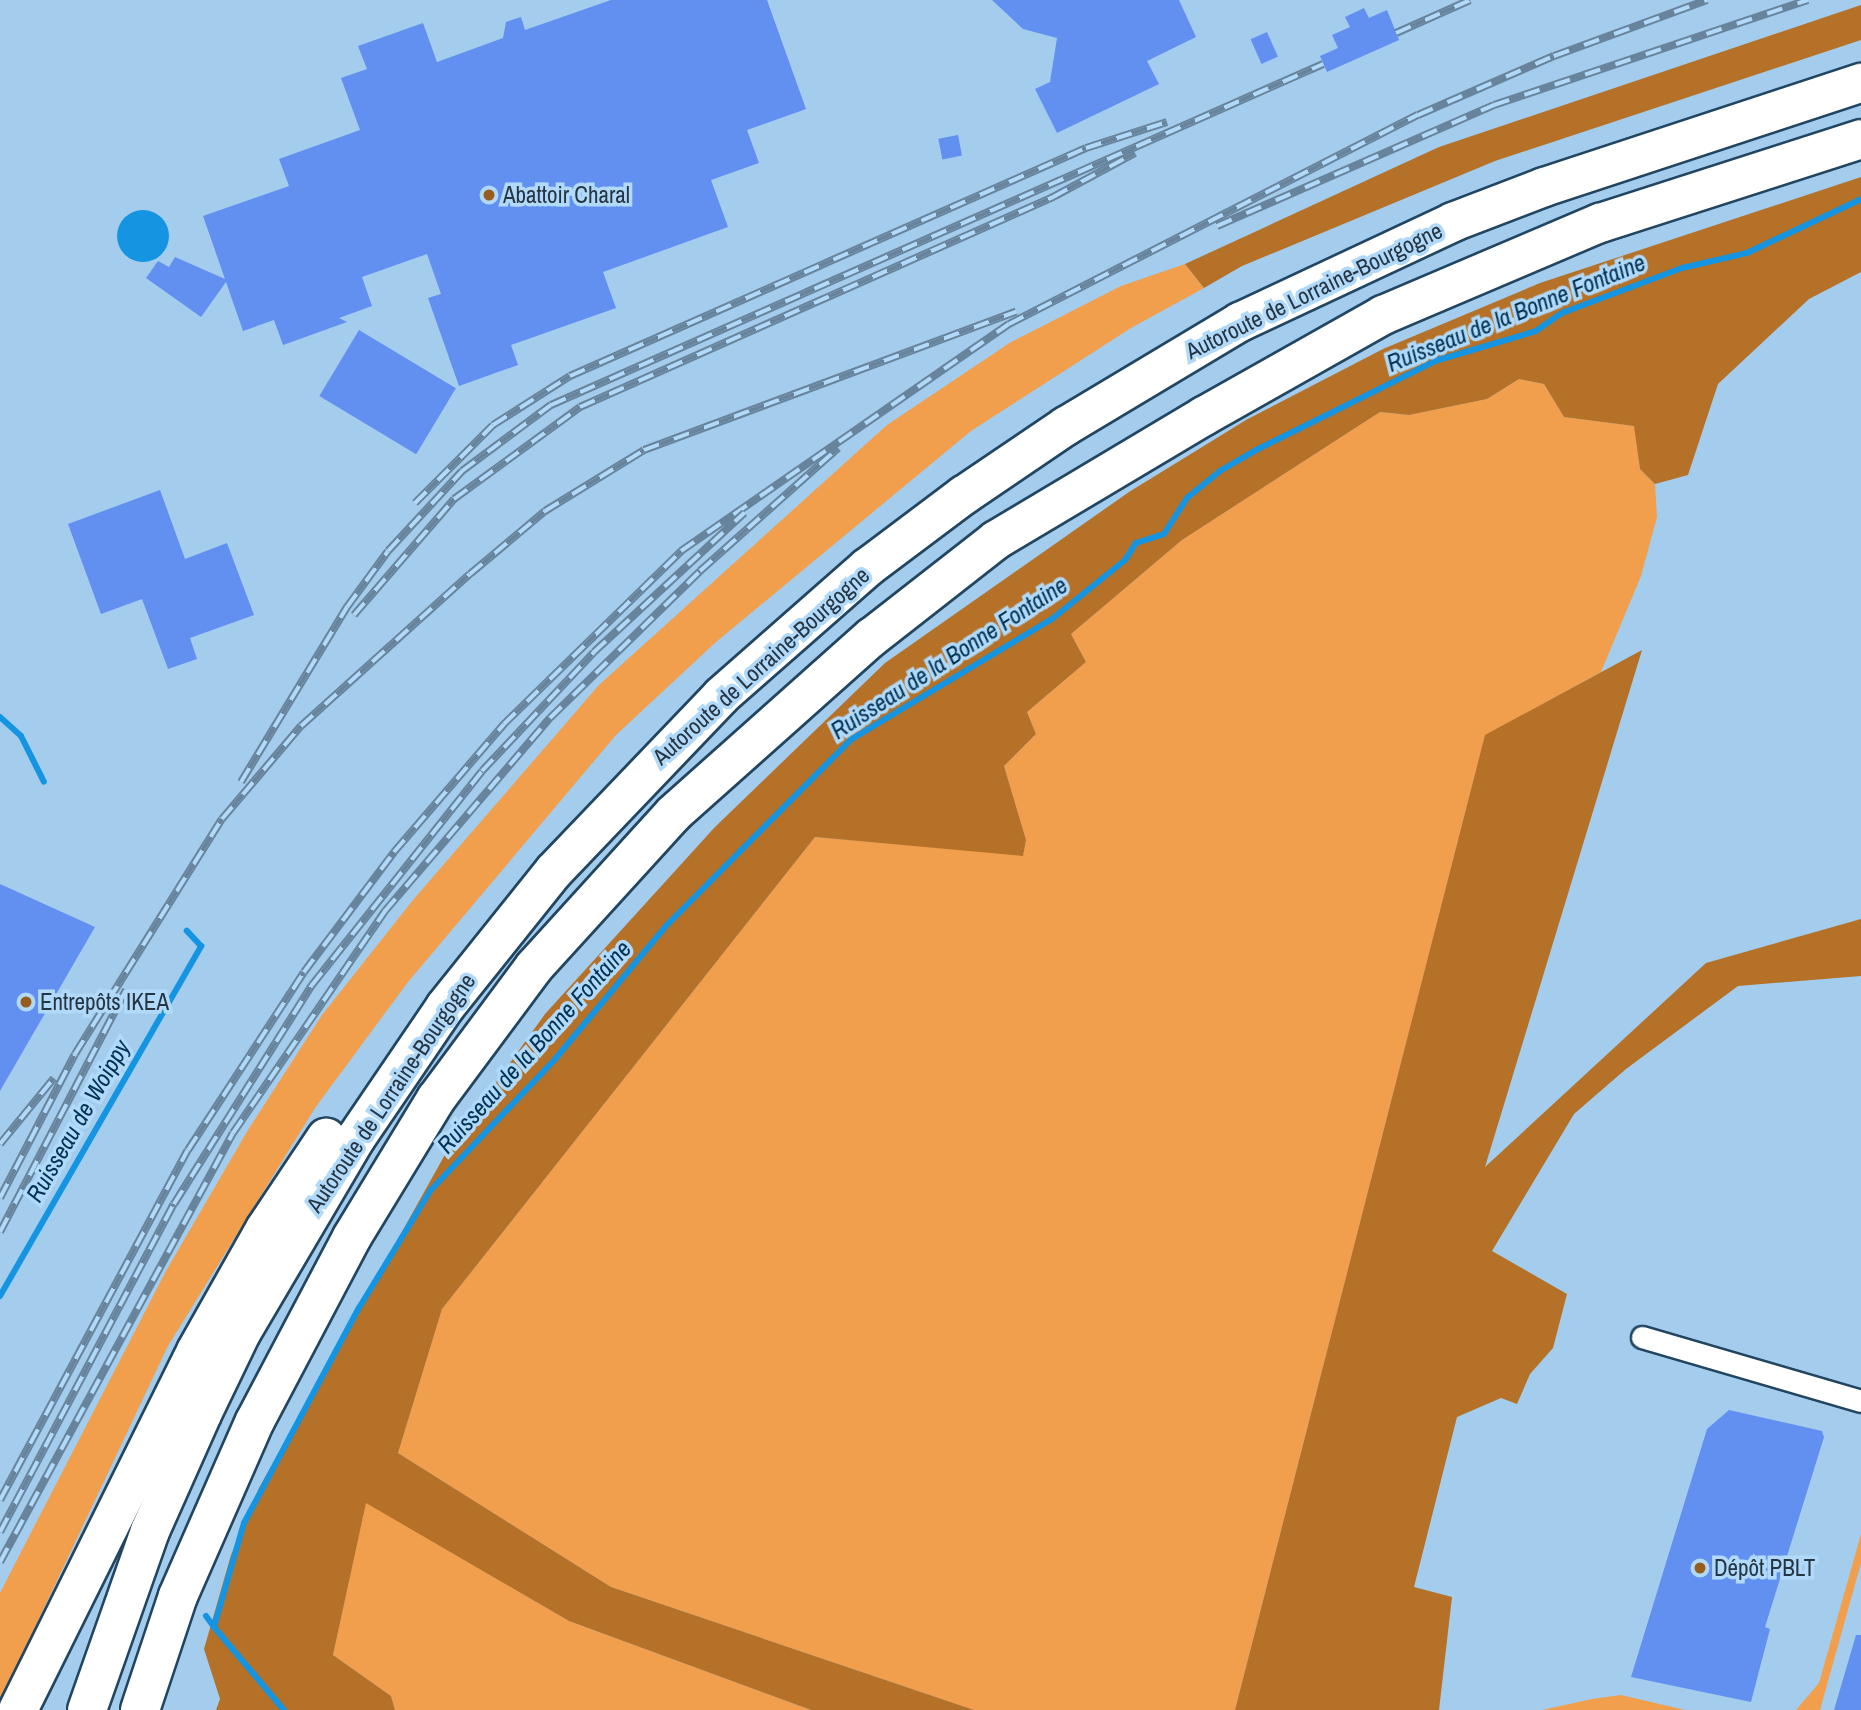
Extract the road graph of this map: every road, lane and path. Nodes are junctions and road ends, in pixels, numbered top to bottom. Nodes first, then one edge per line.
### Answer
1 (1861, 83) edge
2 (1861, 139) edge
3 (445, 1007) junction
4 (1642, 1337) dead end
5 (1861, 1401) edge
6 (18, 1710) edge
7 (87, 1710) edge
8 (140, 1710) edge

1 - 3 highway, Autoroute de Lorraine-Bourgogne
2 - 8 highway, Autoroute de Lorraine-Bourgogne
3 - 6 highway
3 - 7 highway, Autoroute de Lorraine-Bourgogne
4 - 5 street

